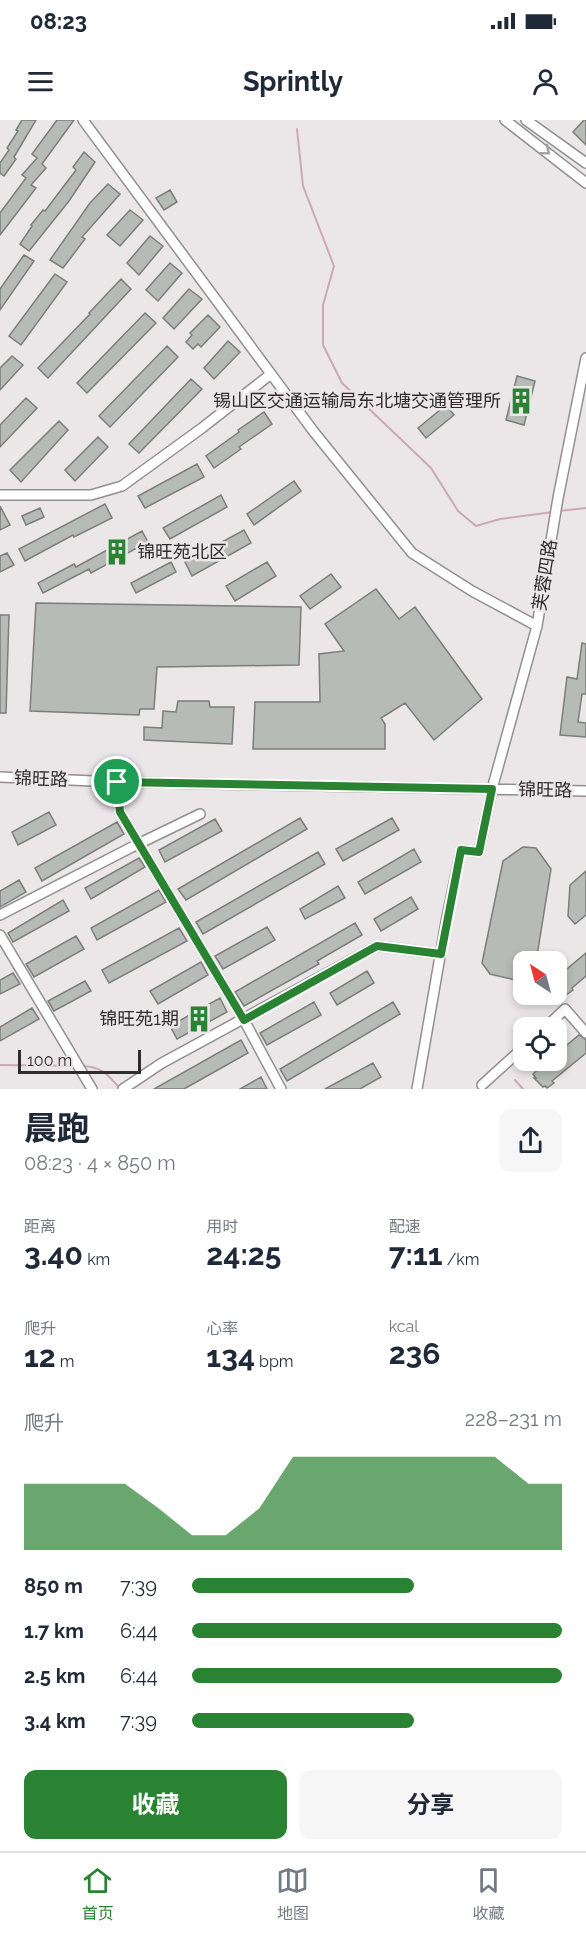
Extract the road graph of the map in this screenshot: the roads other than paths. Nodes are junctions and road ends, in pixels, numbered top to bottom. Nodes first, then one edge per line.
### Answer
1 (83, 120) edge
2 (505, 120) edge
3 (526, 120) edge
4 (586, 163) edge
5 (586, 183) edge
6 (586, 358) edge
7 (271, 374) junction
8 (0, 495) edge
9 (537, 626) junction
10 (0, 777) edge
11 (117, 782) junction
12 (492, 789) junction
13 (586, 791) edge
14 (200, 814) dead end
15 (138, 843) junction
16 (0, 915) edge
17 (0, 935) edge
18 (441, 954) junction
19 (557, 1017) edge
20 (244, 1020) junction
21 (586, 1033) edge
22 (513, 1057) edge
23 (482, 1085) dead end
24 (125, 1088) edge
25 (92, 1089) edge
26 (281, 1089) edge
27 (417, 1089) edge

1 - 7 street
2 -> 5 street
3 - 4 street
6 - 9 street, 芙蓉四路
7 - 8 street
7 - 9 street
9 - 12 street, 芙蓉四路
10 - 11 street, 锦旺路
11 - 12 street, 锦旺路
11 - 15 street
12 - 13 street, 锦旺路
12 - 18 street, 芙蓉四路
14 - 15 street
15 - 16 street
15 - 20 street
17 - 25 street
18 - 20 street
18 - 27 street
19 - 21 street
20 - 24 street
20 - 26 street
22 - 23 street

